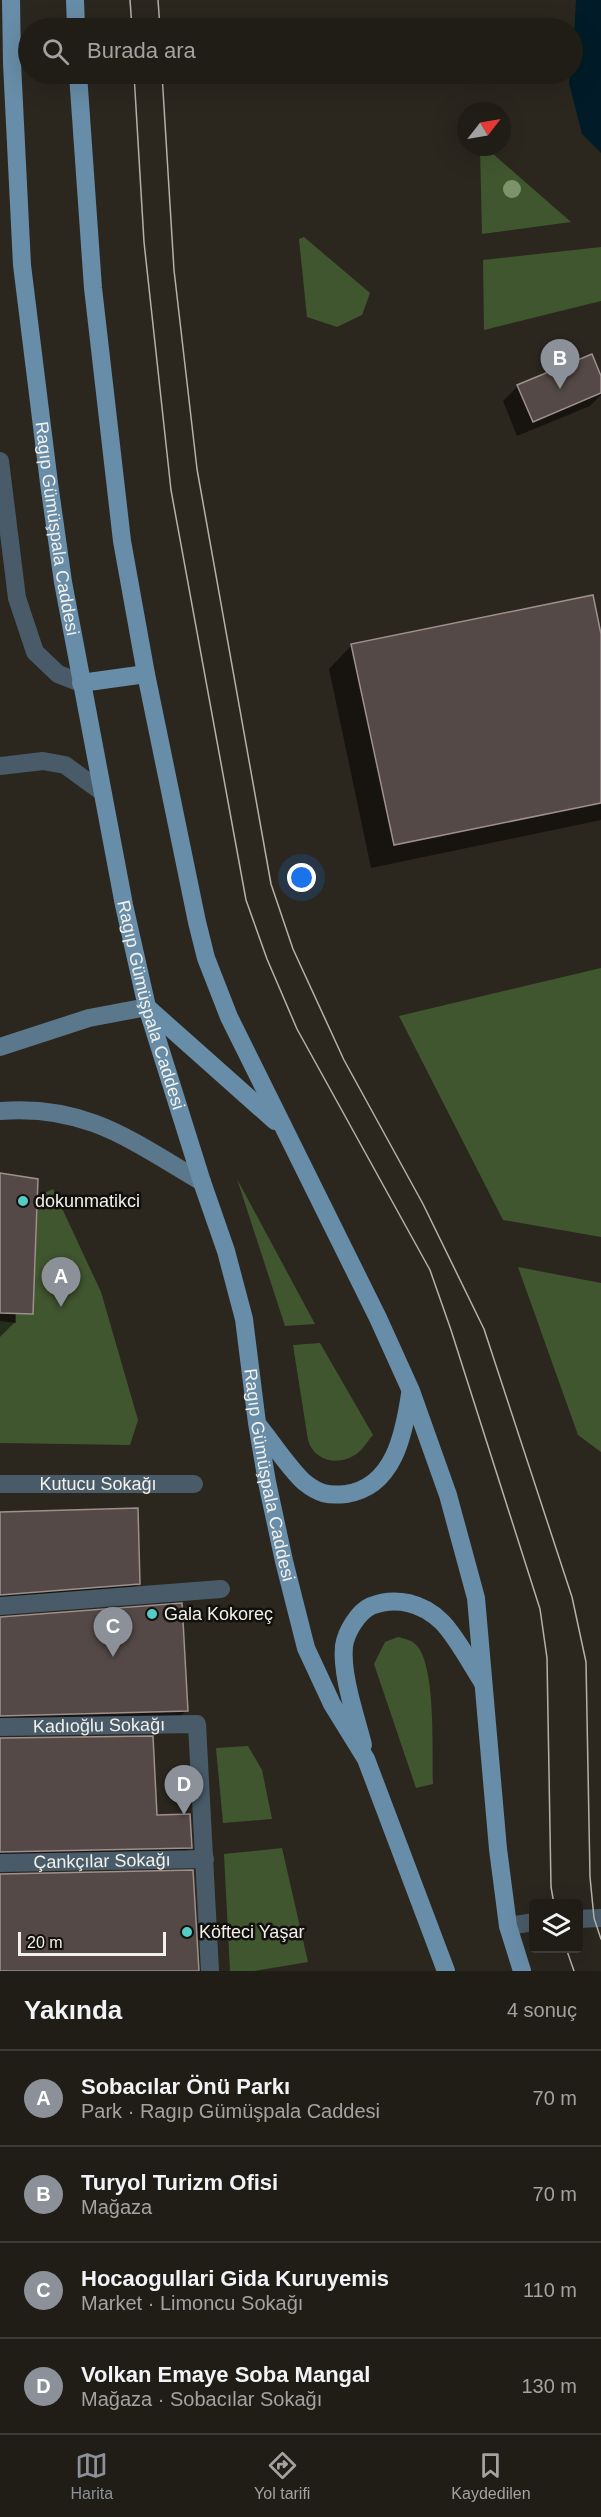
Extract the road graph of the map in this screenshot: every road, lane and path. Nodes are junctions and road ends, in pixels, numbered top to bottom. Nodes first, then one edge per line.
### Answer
1 (12, 0) edge
2 (75, 0) edge
3 (76, 18) edge
4 (79, 84) edge
5 (0, 461) edge
6 (146, 674) junction
7 (81, 683) junction
8 (0, 766) edge
9 (102, 792) junction
10 (147, 1007) junction
11 (0, 1047) edge
12 (0, 1111) edge
13 (284, 1128) junction
14 (202, 1182) junction
15 (411, 1391) junction
16 (256, 1423) junction
17 (0, 1484) edge
18 (194, 1484) dead end
19 (221, 1589) dead end
20 (0, 1606) edge
21 (484, 1684) junction
22 (0, 1727) edge
23 (366, 1759) junction
24 (205, 1859) junction
25 (0, 1863) edge
26 (601, 1918) edge
27 (583, 1919) edge
28 (529, 1923) edge
29 (508, 1926) junction
30 (210, 1971) edge
31 (446, 1971) edge
32 (522, 1971) edge

1 - 7 main road, Ragıp Gümüşpala Caddesi
2 - 3 main road
4 - 6 main road
5 - 7 street
6 - 7 main road
6 - 13 main road
7 - 9 main road, Ragıp Gümüşpala Caddesi
8 - 9 street
9 - 10 main road, Ragıp Gümüşpala Caddesi
10 - 11 street
10 - 13 main road
10 - 14 main road, Ragıp Gümüşpala Caddesi
12 - 14 street
13 - 15 main road
14 - 16 main road, Ragıp Gümüşpala Caddesi
15 - 16 main road
15 - 21 main road
16 - 23 main road, Ragıp Gümüşpala Caddesi
17 - 18 street, Kutucu Sokağı
19 - 20 street
21 - 23 main road
21 - 29 main road
22 - 24 street, Kadıoğlu Sokağı
23 - 31 main road, Ragıp Gümüşpala Caddesi
24 - 25 street, Çankçılar Sokağı
24 - 30 street
26 - 27 street
28 - 29 street
29 - 32 main road

